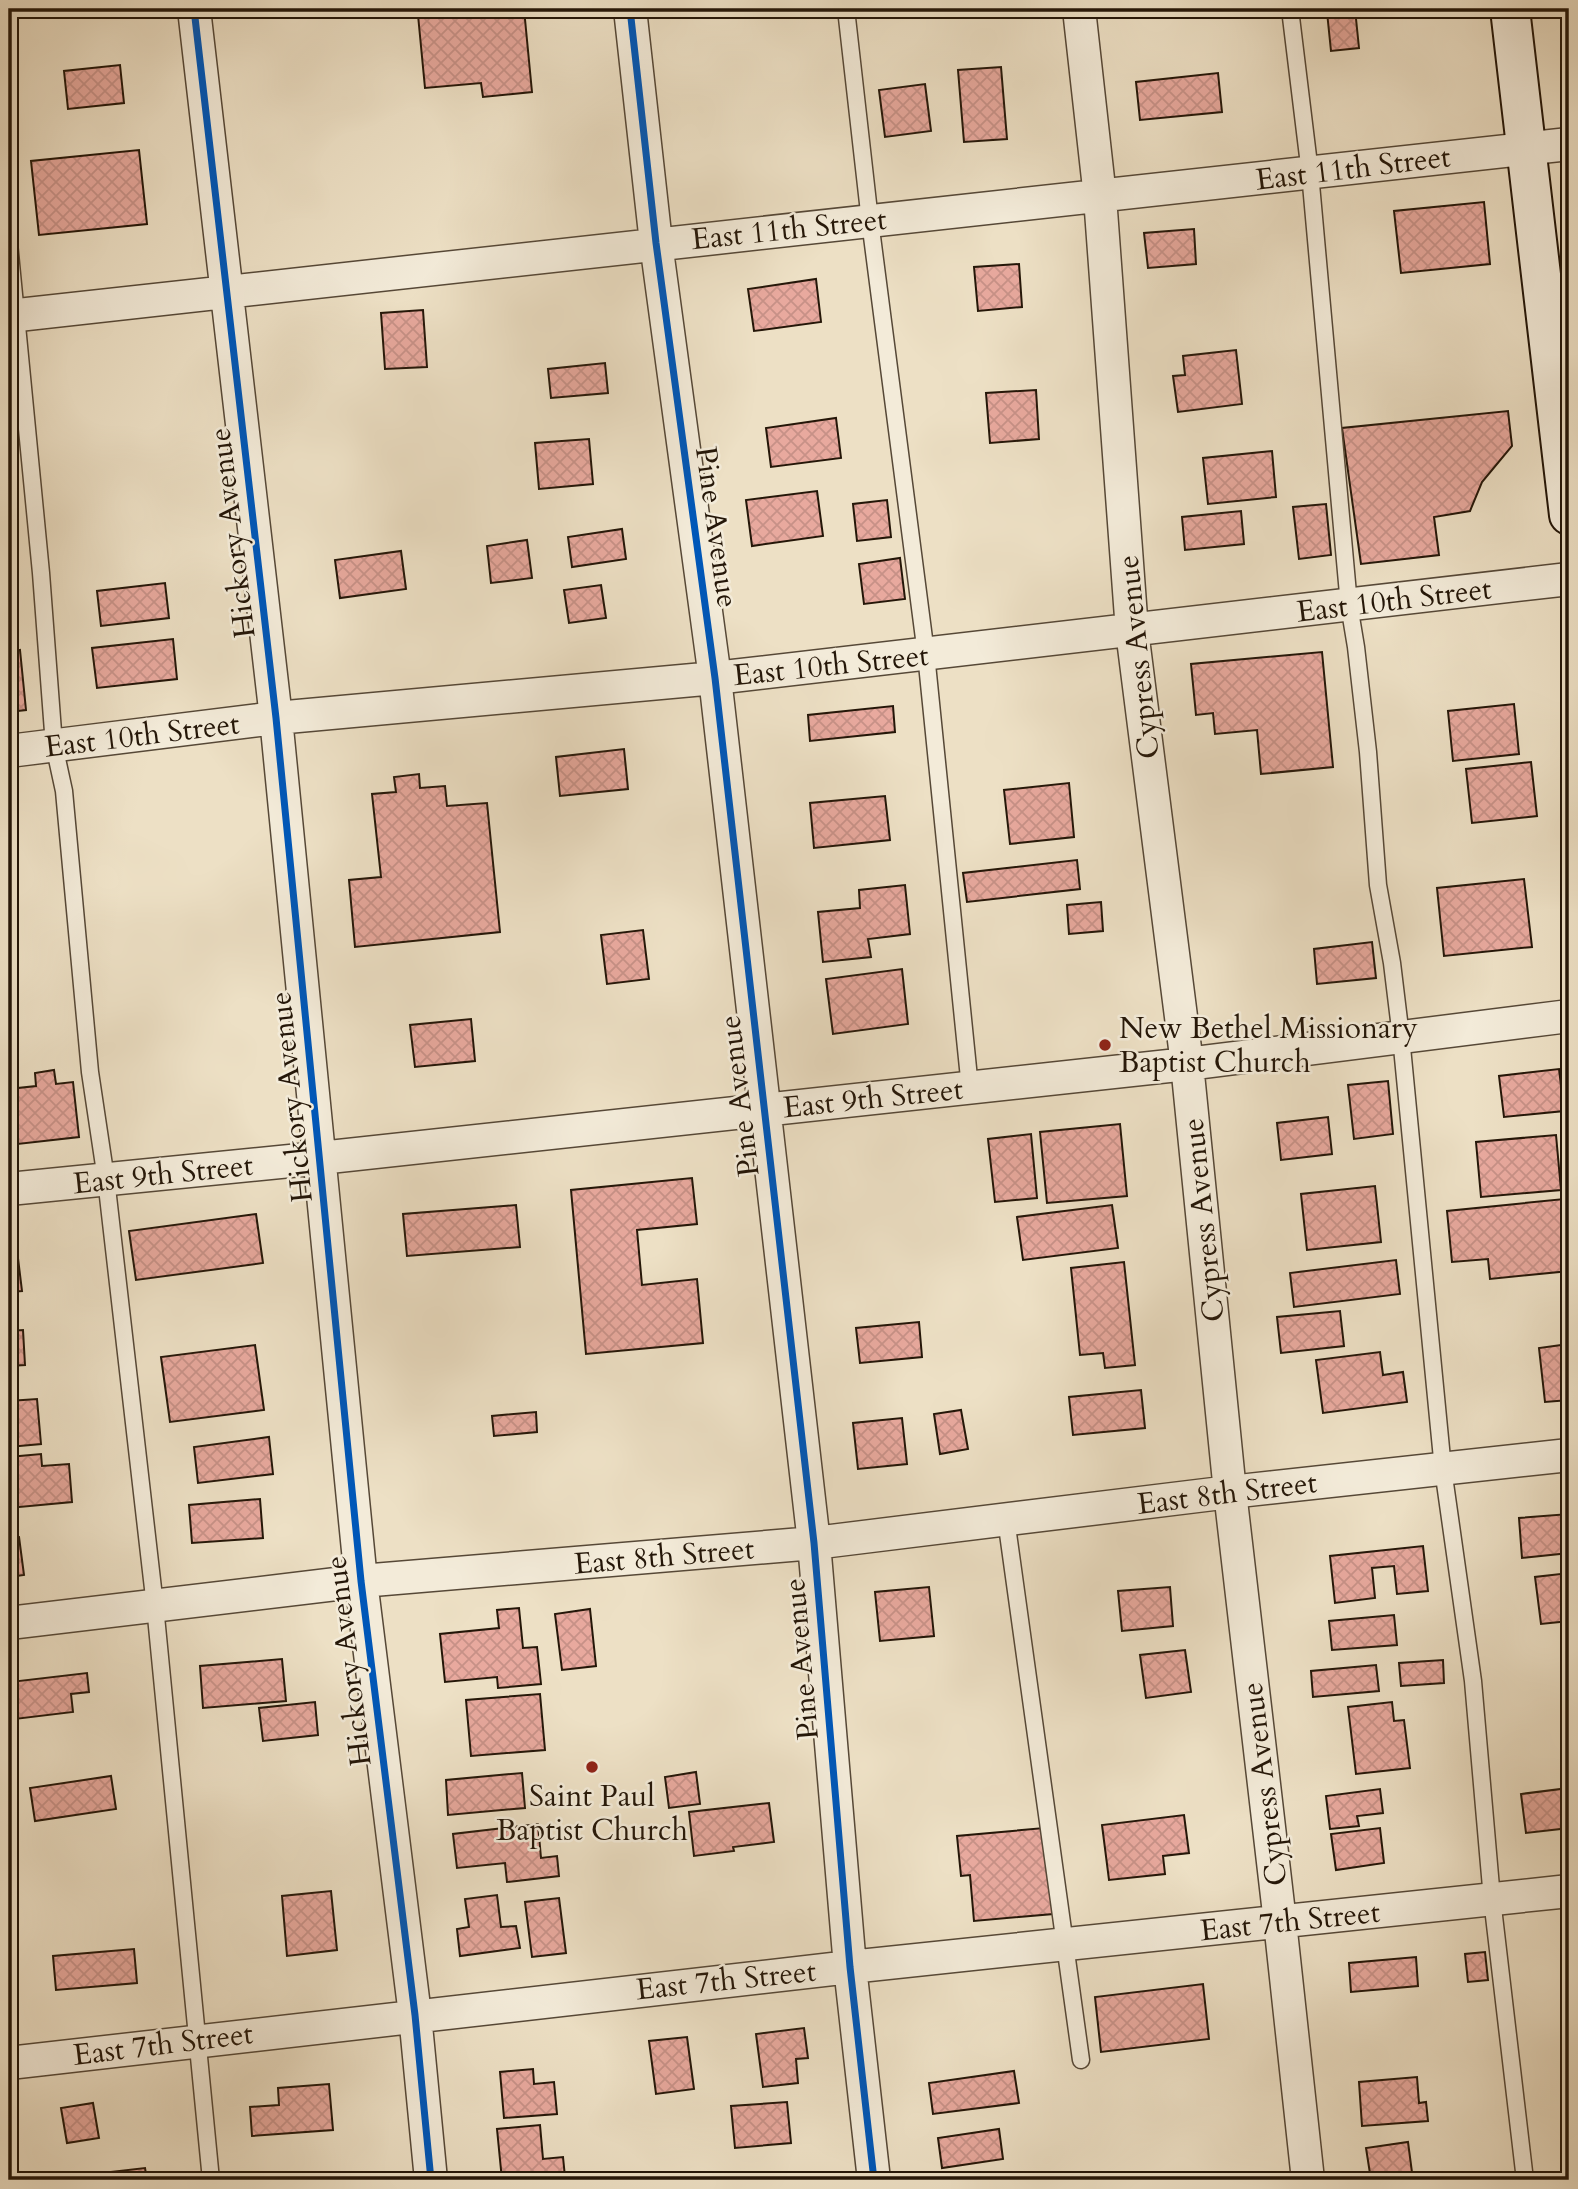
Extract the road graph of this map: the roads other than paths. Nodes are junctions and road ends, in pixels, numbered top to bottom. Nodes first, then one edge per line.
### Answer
1 (194, 9) edge
2 (630, 9) edge
3 (846, 9) edge
4 (1079, 9) edge
5 (1290, 9) edge
6 (1510, 9) edge
7 (1569, 144) edge
8 (1525, 148) junction
9 (1310, 173) junction
10 (1100, 197) junction
11 (870, 221) junction
12 (9, 243) edge
13 (656, 243) junction
14 (226, 292) junction
15 (13, 316) edge
16 (1569, 515) edge
17 (1569, 579) edge
18 (1349, 606) junction
19 (1132, 631) junction
20 (926, 654) junction
21 (715, 678) junction
22 (276, 718) junction
23 (54, 745) junction
24 (9, 751) edge
25 (1569, 1016) edge
26 (1401, 1037) junction
27 (1187, 1064) junction
28 (970, 1088) junction
29 (764, 1110) junction
30 (320, 1158) junction
31 (106, 1179) junction
32 (9, 1189) edge
33 (1569, 1455) edge
34 (1443, 1469) junction
35 (1230, 1492) junction
36 (1006, 1520) junction
37 (814, 1544) junction
38 (361, 1581) junction
39 (155, 1606) junction
40 (9, 1623) edge
41 (1569, 1891) edge
42 (1492, 1899) junction
43 (1280, 1922) junction
44 (1066, 1945) junction
45 (850, 1967) junction
46 (415, 2015) junction
47 (198, 2040) junction
48 (1082, 2060) dead end
49 (9, 2063) edge
50 (211, 2180) edge
51 (431, 2180) edge
52 (874, 2180) edge
53 (1308, 2180) edge
54 (1525, 2180) edge

1 - 14 street, Hickory Avenue
2 - 13 street, Pine Avenue
3 - 11 lane
4 - 10 street, Cypress Avenue
5 - 9 lane
6 - 8 main road
7 - 8 street, East 11th Street
8 - 9 street, East 11th Street
8 - 16 main road
9 - 10 street, East 11th Street
9 - 18 lane
10 - 11 street, East 11th Street
10 - 19 street, Cypress Avenue
11 - 13 street, East 11th Street
11 - 20 lane
12 - 15 lane
13 - 14 street, East 11th Street
13 - 21 street, Pine Avenue
14 - 15 street, East 11th Street
14 - 22 street, Hickory Avenue
15 - 23 lane
17 - 18 street, East 10th Street
18 - 19 street, East 10th Street
18 - 26 lane
19 - 20 street, East 10th Street
19 - 27 street, Cypress Avenue
20 - 21 street, East 10th Street
20 - 28 lane
21 - 22 street, East 10th Street
21 - 29 street, Pine Avenue
22 - 23 street, East 10th Street
22 - 30 street, Hickory Avenue
23 - 24 street, East 10th Street
23 - 31 lane
25 - 26 street, East 9th Street
26 - 27 street, East 9th Street
26 - 34 lane
27 - 28 street, East 9th Street
27 - 35 street, Cypress Avenue
28 - 29 street, East 9th Street
29 - 30 street, East 9th Street
29 - 37 street, Pine Avenue
30 - 31 street, East 9th Street
30 - 38 street, Hickory Avenue
31 - 32 street, East 9th Street
31 - 39 lane
33 - 34 street, East 8th Street
34 - 35 street, East 8th Street
34 - 42 lane
35 - 36 street, East 8th Street
35 - 43 street, Cypress Avenue
36 - 37 street, East 8th Street
36 - 44 lane
37 - 38 street, East 8th Street
37 - 45 street, Pine Avenue
38 - 39 street, East 8th Street
38 - 46 street, Hickory Avenue
39 - 40 street, East 8th Street
39 - 47 lane
41 - 42 street, East 7th Street
42 - 43 street, East 7th Street
42 - 54 lane
43 - 44 street, East 7th Street
43 - 53 street, Cypress Avenue
44 - 45 street, East 7th Street
44 - 48 lane
45 - 46 street, East 7th Street
45 - 52 street, Pine Avenue
46 - 47 street, East 7th Street
46 - 51 street, Hickory Avenue
47 - 49 street, East 7th Street
47 - 50 lane

